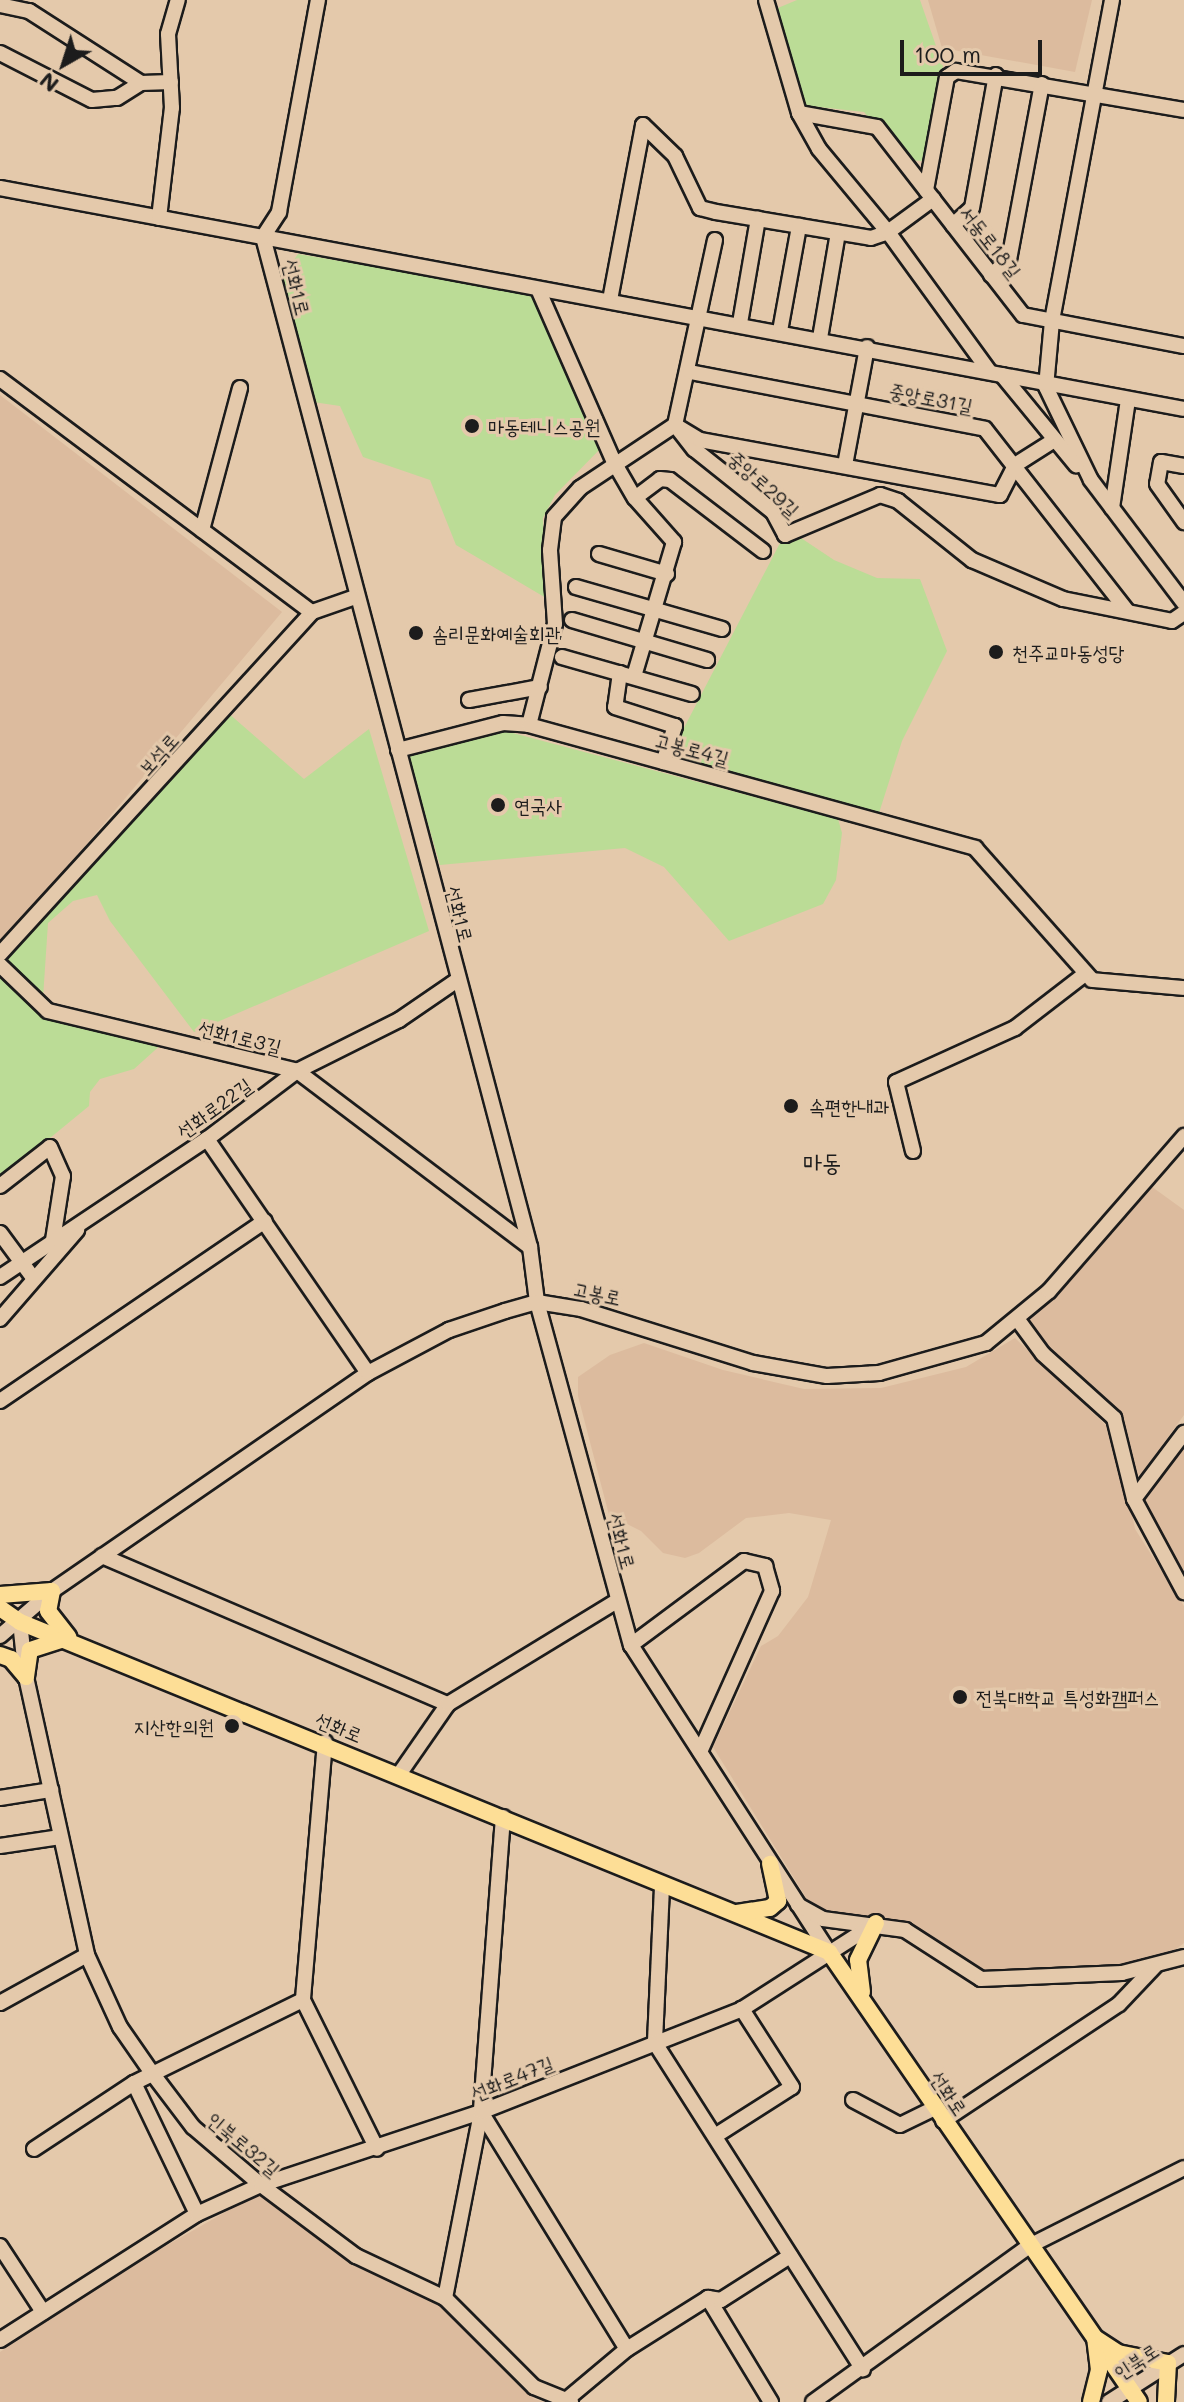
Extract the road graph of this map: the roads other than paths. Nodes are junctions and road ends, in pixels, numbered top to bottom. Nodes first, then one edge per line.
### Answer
1 (178, 0) edge
2 (318, 0) edge
3 (766, 0) edge
4 (1112, 0) edge
5 (0, 5) edge
6 (31, 6) edge
7 (0, 53) edge
8 (996, 75) junction
9 (171, 82) junction
10 (141, 83) junction
11 (1042, 84) junction
12 (1094, 93) junction
13 (1184, 110) edge
14 (799, 113) junction
15 (0, 188) edge
16 (929, 194) junction
17 (159, 218) junction
18 (758, 219) junction
19 (953, 225) junction
20 (799, 226) junction
21 (888, 232) junction
22 (838, 233) junction
23 (263, 237) junction
24 (715, 240) dead end
25 (297, 244) junction
26 (272, 271) junction
27 (991, 275) junction
28 (538, 289) junction
29 (610, 300) junction
30 (698, 316) junction
31 (1052, 321) junction
32 (740, 323) junction
33 (780, 331) junction
34 (820, 338) junction
35 (1184, 346) edge
36 (867, 347) junction
37 (690, 372) junction
38 (996, 373) junction
39 (0, 379) edge
40 (1046, 387) junction
41 (240, 388) dead end
42 (1128, 400) junction
43 (856, 404) junction
44 (1184, 409) edge
45 (675, 425) junction
46 (1053, 441) junction
47 (615, 464) junction
48 (845, 465) junction
49 (1015, 465) junction
50 (1184, 466) edge
51 (1091, 480) junction
52 (635, 498) junction
53 (1112, 508) junction
54 (1184, 522) edge
55 (202, 530) junction
56 (763, 551) dead end
57 (599, 554) dead end
58 (667, 574) junction
59 (576, 587) dead end
60 (355, 597) junction
61 (1184, 603) edge
62 (656, 608) junction
63 (1127, 611) junction
64 (312, 612) junction
65 (1184, 613) edge
66 (572, 620) dead end
67 (722, 629) dead end
68 (646, 641) junction
69 (562, 657) dead end
70 (707, 660) dead end
71 (627, 674) junction
72 (540, 687) junction
73 (692, 694) dead end
74 (469, 700) dead end
75 (529, 725) junction
76 (398, 750) junction
77 (663, 762) junction
78 (0, 954) edge
79 (0, 965) edge
80 (1085, 974) junction
81 (456, 981) junction
82 (1184, 988) edge
83 (297, 1071) junction
84 (1184, 1136) edge
85 (207, 1139) junction
86 (913, 1151) dead end
87 (0, 1186) edge
88 (85, 1221) junction
89 (265, 1221) junction
90 (0, 1233) edge
91 (53, 1240) junction
92 (530, 1247) junction
93 (21, 1261) junction
94 (0, 1277) edge
95 (34, 1279) junction
96 (537, 1302) junction
97 (0, 1317) edge
98 (1018, 1320) junction
99 (368, 1373) junction
100 (0, 1401) edge
101 (1184, 1433) edge
102 (1134, 1499) junction
103 (102, 1556) junction
104 (52, 1591) junction
105 (1184, 1592) edge
106 (0, 1596) edge
107 (617, 1601) junction
108 (0, 1608) edge
109 (20, 1622) junction
110 (0, 1636) edge
111 (70, 1639) junction
112 (631, 1645) junction
113 (0, 1655) edge
114 (26, 1677) junction
115 (448, 1704) junction
116 (325, 1742) junction
117 (700, 1752) junction
118 (400, 1773) junction
119 (51, 1790) junction
120 (0, 1798) edge
121 (503, 1817) junction
122 (60, 1837) junction
123 (0, 1846) edge
124 (770, 1864) junction
125 (662, 1887) junction
126 (795, 1903) junction
127 (736, 1913) junction
128 (876, 1923) junction
129 (829, 1952) junction
130 (87, 1955) junction
131 (1184, 1957) edge
132 (1155, 1966) junction
133 (303, 2000) junction
134 (0, 2003) edge
135 (866, 2005) junction
136 (742, 2009) junction
137 (655, 2043) junction
138 (152, 2073) junction
139 (134, 2083) junction
140 (853, 2100) dead end
141 (481, 2112) junction
142 (939, 2115) junction
143 (715, 2136) junction
144 (34, 2149) dead end
145 (377, 2149) junction
146 (1184, 2168) edge
147 (261, 2185) junction
148 (197, 2214) junction
149 (1031, 2245) junction
150 (0, 2246) edge
151 (790, 2256) junction
152 (445, 2298) junction
153 (708, 2298) junction
154 (43, 2312) junction
155 (1095, 2338) junction
156 (0, 2340) edge
157 (627, 2349) junction
158 (1184, 2354) edge
159 (1168, 2363) junction
160 (863, 2369) junction
161 (1134, 2396) edge
162 (569, 2401) edge
163 (771, 2402) edge
164 (813, 2402) edge
165 (1091, 2402) edge
166 (1109, 2402) edge
167 (1166, 2402) edge

1 - 9 street
2 - 23 street
3 - 14 street
4 - 12 street
5 - 6 street
6 - 10 street
7 - 10 street
8 - 11 street
8 - 16 street
8 - 19 street
9 - 10 street
9 - 17 street
11 - 12 street
11 - 27 street
12 - 13 street
12 - 31 street
14 - 16 street, 서동로18길
14 - 21 street
15 - 17 street
16 - 19 street, 서동로18길
16 - 21 street
17 - 23 street
18 - 20 street
18 - 29 street
18 - 32 street
19 - 27 street, 서동로18길
20 - 22 street
20 - 33 street
21 - 22 street
21 - 38 street
22 - 34 street
23 - 25 street
23 - 26 street, 선화1로
24 - 30 street
25 - 26 street
25 - 28 street
26 - 60 street, 선화1로
27 - 31 street, 서동로18길
28 - 29 street
28 - 47 street
29 - 30 street
30 - 32 street
30 - 37 street
31 - 35 street, 서동로18길
31 - 40 street
32 - 33 street
33 - 34 street
34 - 36 street
36 - 38 street
36 - 43 street
37 - 43 street, 중앙로31길
37 - 45 street
38 - 40 street
38 - 46 street
39 - 55 street
40 - 42 street
40 - 51 street
41 - 55 street
42 - 44 street
42 - 53 street
43 - 48 street
43 - 49 street, 중앙로31길
45 - 47 street
45 - 48 street
45 - 63 street, 중앙로29길
46 - 49 street
46 - 51 street
47 - 52 street
47 - 72 street
48 - 49 street
49 - 63 street, 중앙로31길
50 - 54 street
51 - 53 street
52 - 56 street
52 - 58 street
53 - 61 street
55 - 64 street
57 - 58 street
58 - 62 street
59 - 62 street
60 - 64 street, 보석로
60 - 76 street, 선화1로
62 - 67 street
62 - 68 street
63 - 65 street, 중앙로29길
64 - 78 street, 보석로
66 - 68 street
68 - 70 street
68 - 71 street
69 - 71 street
71 - 73 street
71 - 77 street
72 - 74 street
72 - 75 street
75 - 76 street, 고봉로4길
75 - 77 street, 고봉로4길
76 - 81 street, 선화1로
77 - 80 street, 고봉로4길
79 - 83 street, 선화1로3길
80 - 82 street
80 - 86 street
81 - 83 street, 선화로22길
81 - 92 street, 선화1로
83 - 85 street, 선화로22길
83 - 92 street, 선화1로3길
84 - 98 street, 고봉로
85 - 88 street, 선화로22길
85 - 89 street
87 - 91 street
88 - 91 street, 선화로22길
88 - 95 street
89 - 99 street
89 - 100 street
90 - 93 street
91 - 93 street, 선화로22길
92 - 96 street, 선화1로
93 - 94 street, 선화로22길
93 - 95 street
95 - 97 street
96 - 98 street, 고봉로
96 - 99 street, 고봉로
96 - 107 street, 선화1로
98 - 102 street
99 - 103 street, 고봉로
101 - 102 street
102 - 105 street
103 - 104 street, 고봉로
103 - 115 street
104 - 106 main road
104 - 109 street, 고봉로
104 - 111 main road
106 - 109 street
107 - 112 street, 선화1로
107 - 115 street, 선화1로
108 - 109 main road, 선화로
109 - 110 street, 고봉로
109 - 111 main road, 선화로
109 - 114 street, 인북로32길
111 - 114 main road
111 - 116 main road, 선화로
112 - 117 street, 선화1로
112 - 117 street
113 - 114 main road
114 - 119 street, 인북로32길
115 - 118 street, 선화1로
116 - 118 main road, 선화로
116 - 133 street
117 - 124 street, 선화1로
118 - 121 main road, 선화로
119 - 120 street
119 - 122 street, 인북로32길
121 - 125 main road, 선화로
121 - 141 street
122 - 123 street
122 - 130 street, 인북로32길
124 - 126 street, 선화1로
124 - 127 main road
125 - 127 main road, 선화로
125 - 137 street
126 - 128 street
126 - 129 street, 선화1로
127 - 129 main road, 선화로
128 - 129 street, 선화로47길
128 - 132 street
128 - 135 main road
129 - 135 main road, 선화로
129 - 136 street, 선화로47길
130 - 134 street
130 - 138 street, 인북로32길
131 - 132 street
132 - 142 street
133 - 138 street
133 - 145 street
135 - 142 main road, 선화로
136 - 137 street, 선화로47길
136 - 143 street
137 - 141 street, 선화로47길
137 - 143 street
138 - 139 street
138 - 147 street, 인북로32길
139 - 144 street
139 - 148 street
140 - 142 street
141 - 145 street, 선화로47길
141 - 152 street
141 - 157 street
142 - 149 main road, 선화로
143 - 151 street
145 - 147 street, 선화로47길
146 - 149 street
147 - 148 street, 선화로47길
147 - 152 street, 인북로32길
148 - 154 street, 선화로47길
149 - 155 main road, 선화로
149 - 160 street
150 - 154 street
151 - 153 street
151 - 160 street
152 - 162 street, 인북로32길
153 - 157 street
153 - 163 street
154 - 156 street, 선화로47길
155 - 159 main road
155 - 161 main road, 선화로
155 - 165 main road
157 - 162 street
158 - 159 street, 인북로
159 - 161 street, 인북로
159 - 167 main road
160 - 164 street
161 - 166 street, 인북로

